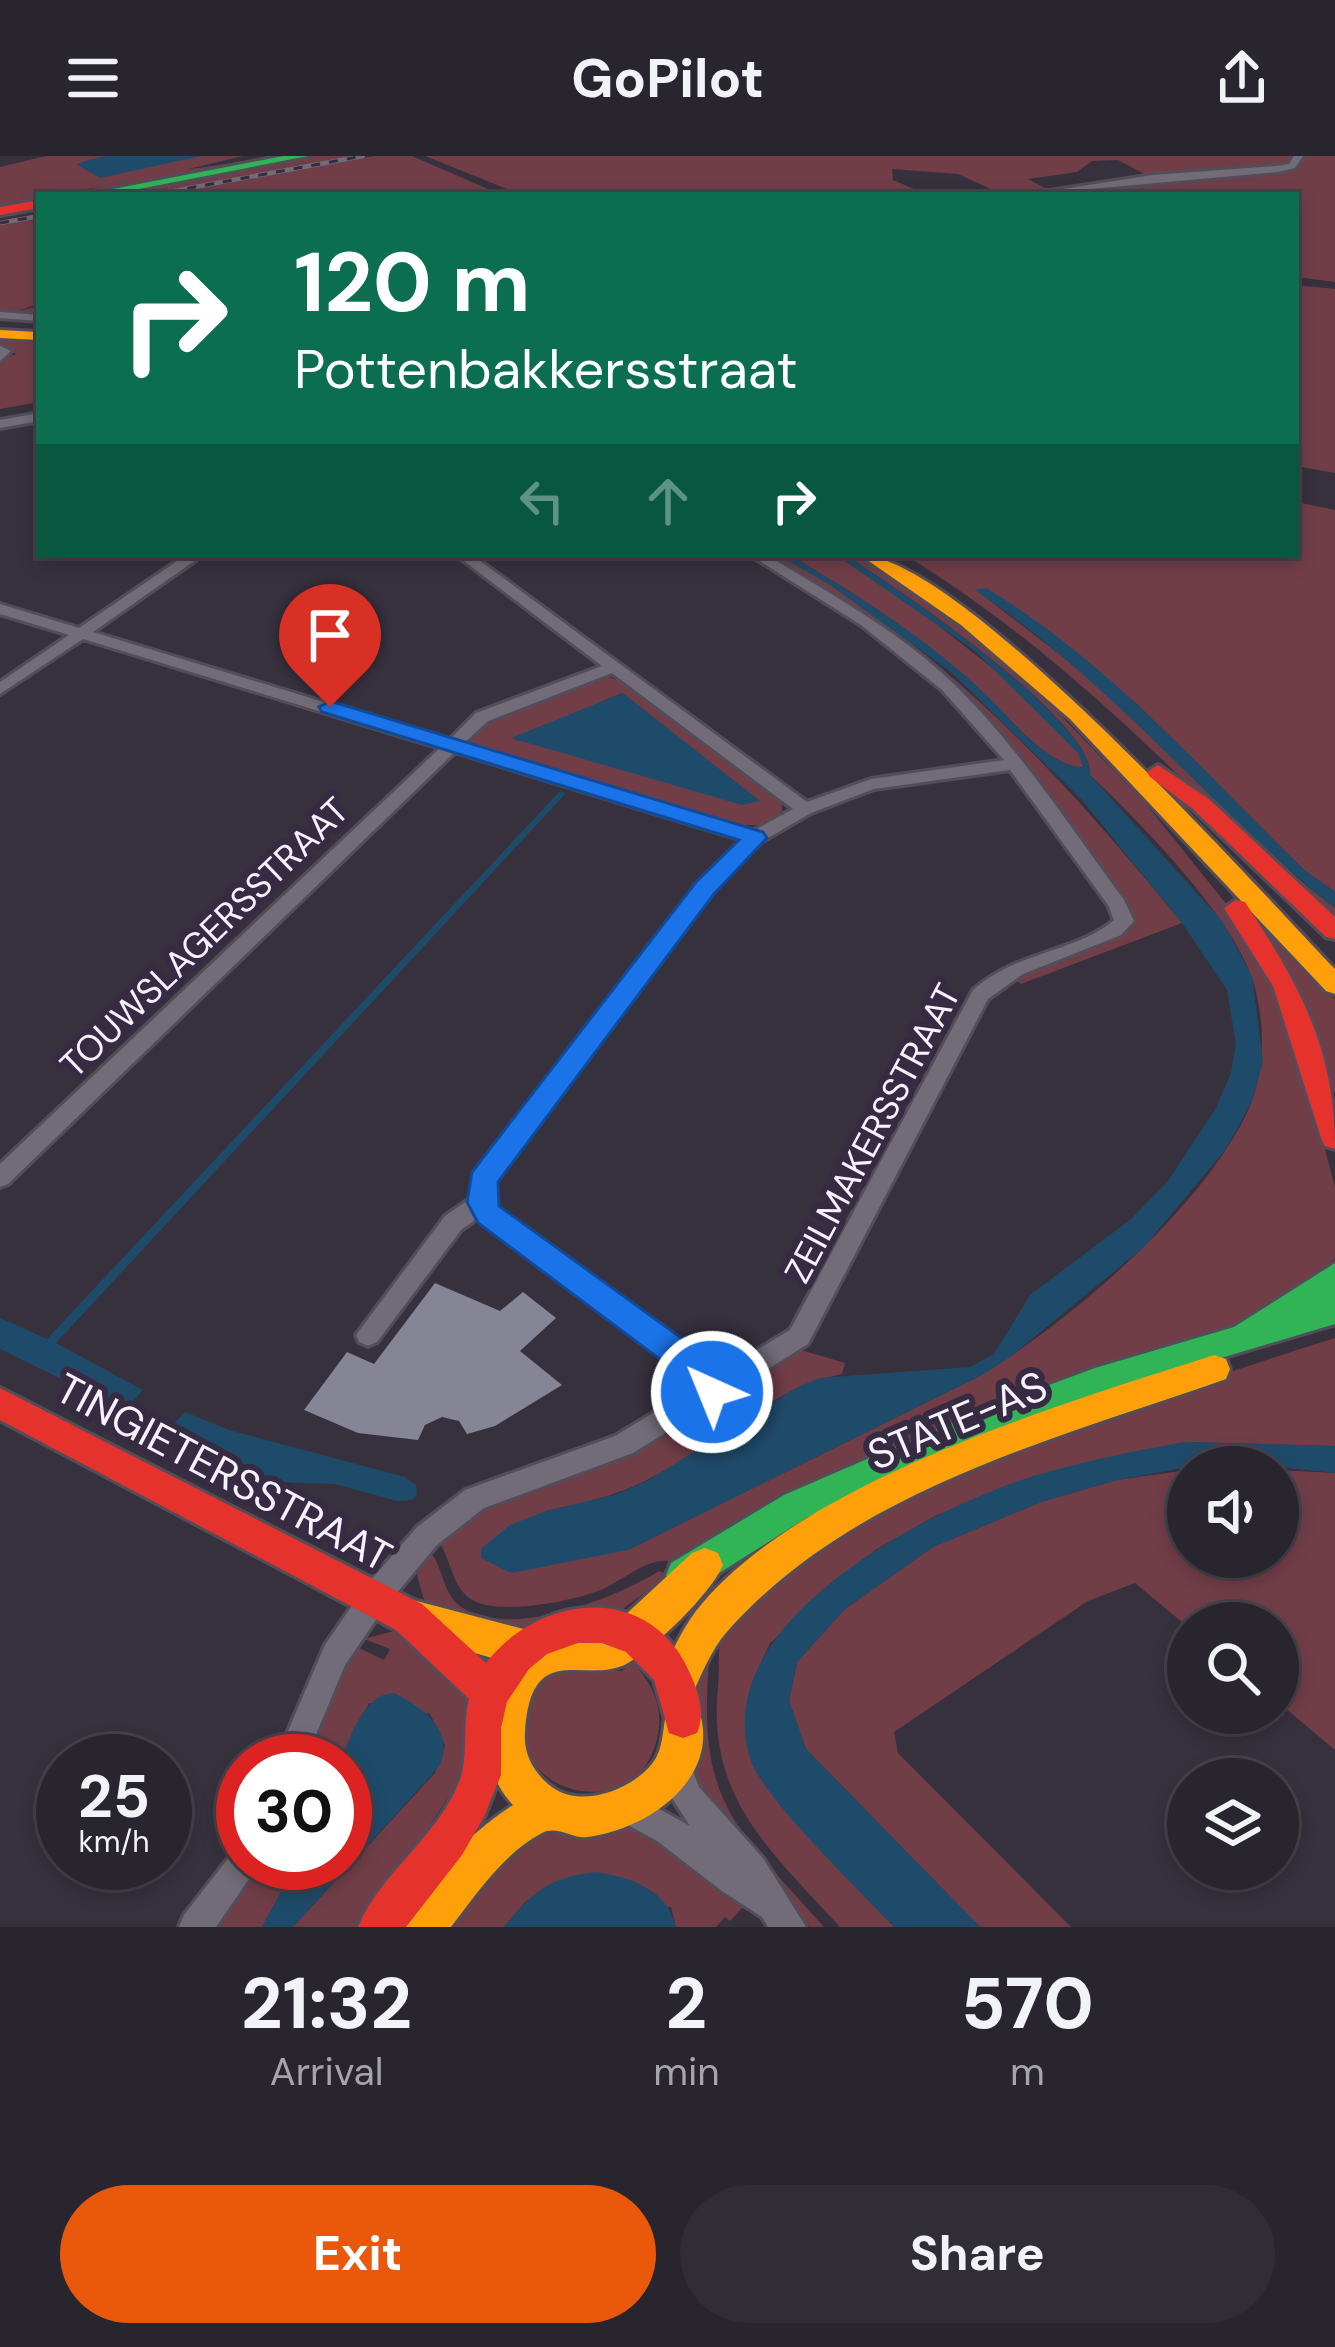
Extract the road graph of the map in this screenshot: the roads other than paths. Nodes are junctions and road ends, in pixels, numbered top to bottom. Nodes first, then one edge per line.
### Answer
1 (302, 156) edge
2 (1300, 156) edge
3 (104, 192) edge
4 (1051, 192) edge
5 (36, 205) edge
6 (0, 211) edge
7 (0, 315) edge
8 (36, 318) edge
9 (0, 331) edge
10 (36, 333) edge
11 (36, 418) edge
12 (0, 424) edge
13 (192, 558) edge
14 (467, 558) edge
15 (762, 558) edge
16 (873, 558) edge
17 (895, 558) edge
18 (0, 609) edge
19 (82, 633) junction
20 (614, 667) junction
21 (0, 689) edge
22 (454, 744) junction
23 (1121, 758) junction
24 (1013, 764) junction
25 (1156, 770) junction
26 (805, 809) junction
27 (755, 838) junction
28 (1335, 931) edge
29 (1335, 957) edge
30 (1335, 986) edge
31 (1335, 1138) edge
32 (0, 1178) edge
33 (482, 1202) junction
34 (1335, 1276) edge
35 (1335, 1311) edge
36 (1335, 1333) edge
37 (368, 1335) dead end
38 (1246, 1335) junction
39 (712, 1392) junction
40 (0, 1403) edge
41 (374, 1598) junction
42 (409, 1617) junction
43 (622, 1630) junction
44 (526, 1646) junction
45 (677, 1683) junction
46 (496, 1702) junction
47 (301, 1734) edge
48 (494, 1756) junction
49 (676, 1761) junction
50 (547, 1810) junction
51 (631, 1810) junction
52 (224, 1890) edge
53 (778, 1915) edge
54 (196, 1927) edge
55 (379, 1927) edge
56 (424, 1927) edge

1 - 3 main road
2 - 4 street
5 - 6 main road
7 - 8 street
9 - 10 main road
11 - 12 street
13 - 19 street
14 - 20 street
15 - 24 street, ZEILMAKERSSTRAAT
16 - 23 main road
17 - 25 main road
18 - 19 street
19 - 21 street
19 - 22 street
20 - 22 street, TOUWSLAGERSSTRAAT
20 - 26 street
22 - 27 street
22 - 32 street, TOUWSLAGERSSTRAAT
23 - 30 main road
23 - 31 main road
24 - 26 street
24 - 39 street, ZEILMAKERSSTRAAT
25 - 28 main road
25 - 29 main road
26 - 27 street
27 - 33 street
33 - 37 street
33 - 39 street
34 - 38 main road
35 - 38 main road, STATE-AS
36 - 45 main road, STATE-AS
38 - 43 main road, STATE-AS
39 - 41 street, ZEILMAKERSSTRAAT
40 - 41 main road, TINGIETERSSTRAAT
41 - 42 main road, TINGIETERSSTRAAT
41 - 47 street, ZEILMAKERSSTRAAT
42 - 44 main road, TINGIETERSSTRAAT
42 - 46 main road, TINGIETERSSTRAAT
43 - 44 main road
43 - 45 main road
43 - 46 main road
44 - 46 main road
45 - 49 main road
46 - 48 main road
48 - 50 main road
48 - 55 main road
49 - 51 main road
49 - 53 street
50 - 51 main road
50 - 56 main road
51 - 53 street
52 - 54 street

